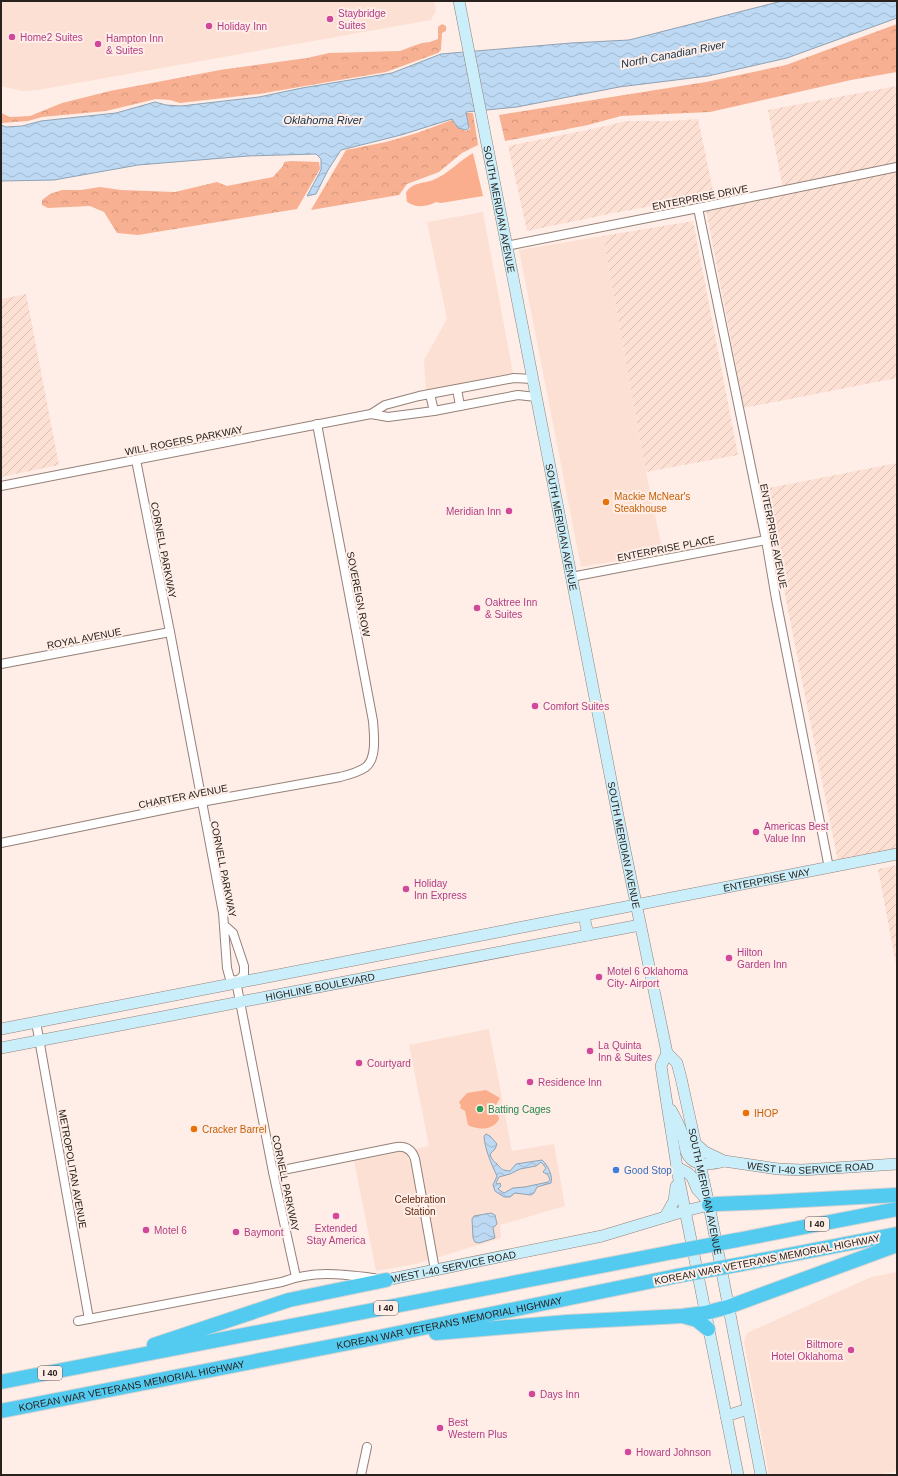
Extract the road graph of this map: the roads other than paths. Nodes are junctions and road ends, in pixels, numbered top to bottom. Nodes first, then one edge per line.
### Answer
1 (459, 1) edge
2 (897, 167) edge
3 (698, 208) junction
4 (506, 246) junction
5 (533, 380) junction
6 (457, 389) junction
7 (430, 394) junction
8 (536, 397) junction
9 (460, 406) junction
10 (434, 410) junction
11 (371, 414) junction
12 (317, 424) junction
13 (136, 460) junction
14 (1, 486) edge
15 (766, 540) junction
16 (571, 577) junction
17 (170, 632) junction
18 (1, 664) edge
19 (367, 766) joint
20 (202, 802) junction
21 (1, 843) edge
22 (897, 854) edge
23 (829, 868) junction
24 (636, 906) junction
25 (584, 916) junction
26 (224, 925) junction
27 (640, 925) junction
28 (588, 935) junction
29 (236, 982) junction
30 (240, 1003) junction
31 (36, 1022) junction
32 (1, 1029) edge
33 (40, 1041) junction
34 (1, 1048) edge
35 (667, 1053) junction
36 (667, 1103) junction
37 (696, 1144) junction
38 (724, 1161) junction
39 (700, 1164) junction
40 (897, 1164) edge
41 (677, 1166) junction
42 (273, 1172) junction
43 (679, 1180) junction
44 (897, 1194) edge
45 (708, 1203) junction
46 (897, 1209) edge
47 (685, 1211) junction
48 (665, 1217) junction
49 (897, 1234) edge
50 (897, 1245) edge
51 (435, 1270) junction
52 (296, 1277) junction
53 (386, 1280) junction
54 (728, 1306) junction
55 (705, 1313) junction
56 (682, 1316) junction
57 (90, 1319) junction
58 (78, 1321) dead end
59 (708, 1329) junction
60 (374, 1338) junction
61 (99, 1363) junction
62 (1, 1382) edge
63 (748, 1409) junction
64 (1, 1411) edge
65 (726, 1416) junction
66 (367, 1447) dead end
67 (361, 1475) edge
68 (738, 1475) edge
69 (761, 1475) edge

1 - 4 main road, SOUTH MERIDIAN AVENUE
2 - 3 street, ENTERPRISE DRIVE
3 - 4 street, ENTERPRISE DRIVE
3 - 15 street, ENTERPRISE AVENUE
4 - 5 main road, SOUTH MERIDIAN AVENUE
5 - 6 street, WILL ROGERS PARKWAY
5 - 8 main road, SOUTH MERIDIAN AVENUE
6 - 7 street, WILL ROGERS PARKWAY
6 - 9 street
7 - 10 street
7 - 11 street, WILL ROGERS PARKWAY
8 - 9 street, WILL ROGERS PARKWAY
8 - 16 main road, SOUTH MERIDIAN AVENUE
9 - 10 street, WILL ROGERS PARKWAY
10 - 11 street, WILL ROGERS PARKWAY
11 - 12 street, WILL ROGERS PARKWAY
12 - 13 street, WILL ROGERS PARKWAY
12 - 19 street, SOVEREIGN ROW
13 - 14 street, WILL ROGERS PARKWAY
13 - 17 street, CORNELL PARKWAY
15 - 16 street, ENTERPRISE PLACE
15 - 23 street, ENTERPRISE AVENUE
16 - 24 main road, SOUTH MERIDIAN AVENUE
17 - 18 street, ROYAL AVENUE
17 - 20 street, CORNELL PARKWAY
19 - 20 street, CHARTER AVENUE
20 - 21 street, CHARTER AVENUE
20 - 26 street, CORNELL PARKWAY
22 - 23 main road, ENTERPRISE WAY
23 - 24 main road, ENTERPRISE WAY
24 - 25 main road, HIGHLINE BOULEVARD
24 - 27 main road, SOUTH MERIDIAN AVENUE
25 - 28 main road
25 - 29 main road, HIGHLINE BOULEVARD
26 - 29 street, CORNELL PARKWAY
26 - 29 street
27 - 28 main road, HIGHLINE BOULEVARD
27 - 35 main road, SOUTH MERIDIAN AVENUE
28 - 30 main road, HIGHLINE BOULEVARD
29 - 30 street, CORNELL PARKWAY
29 - 31 main road, HIGHLINE BOULEVARD
30 - 33 main road, HIGHLINE BOULEVARD
30 - 42 street, CORNELL PARKWAY
31 - 32 main road, HIGHLINE BOULEVARD
31 - 33 street, METROPOLITAN AVENUE
33 - 34 main road, HIGHLINE BOULEVARD
33 - 57 street, METROPOLITAN AVENUE
35 - 36 main road, SOUTH MERIDIAN AVENUE
35 - 37 main road, SOUTH MERIDIAN AVENUE
36 - 39 main road
36 - 41 main road, SOUTH MERIDIAN AVENUE
37 - 38 main road, WEST I-40 SERVICE ROAD
37 - 39 main road, SOUTH MERIDIAN AVENUE
38 - 39 main road, WEST I-40 SERVICE ROAD
38 - 40 main road, WEST I-40 SERVICE ROAD
39 - 45 main road, SOUTH MERIDIAN AVENUE
41 - 43 main road, SOUTH MERIDIAN AVENUE
41 - 45 main road
42 - 51 street
42 - 52 street, CORNELL PARKWAY
43 - 47 main road, SOUTH MERIDIAN AVENUE
43 - 48 main road
44 - 45 highway
45 - 47 main road, WEST I-40 SERVICE ROAD
45 - 54 main road, SOUTH MERIDIAN AVENUE
46 - 61 highway, I 40, bridge
47 - 48 main road, WEST I-40 SERVICE ROAD
47 - 55 main road, SOUTH MERIDIAN AVENUE
48 - 51 main road, WEST I-40 SERVICE ROAD
49 - 60 highway, KOREAN WAR VETERANS MEMORIAL HIGHWAY, bridge
50 - 54 highway
51 - 53 main road, WEST I-40 SERVICE ROAD
52 - 53 street, WEST I-40 SERVICE ROAD
52 - 57 street, WEST I-40 SERVICE ROAD
53 - 61 highway
54 - 55 highway
54 - 63 main road, SOUTH MERIDIAN AVENUE
55 - 56 highway
55 - 59 main road, SOUTH MERIDIAN AVENUE
56 - 59 highway
56 - 60 highway
57 - 58 street, WEST I-40 SERVICE ROAD
59 - 65 main road, SOUTH MERIDIAN AVENUE
60 - 64 highway, KOREAN WAR VETERANS MEMORIAL HIGHWAY
61 - 62 highway, I 40
63 - 65 main road
63 - 69 main road, SOUTH MERIDIAN AVENUE
65 - 68 main road, SOUTH MERIDIAN AVENUE
66 - 67 street

